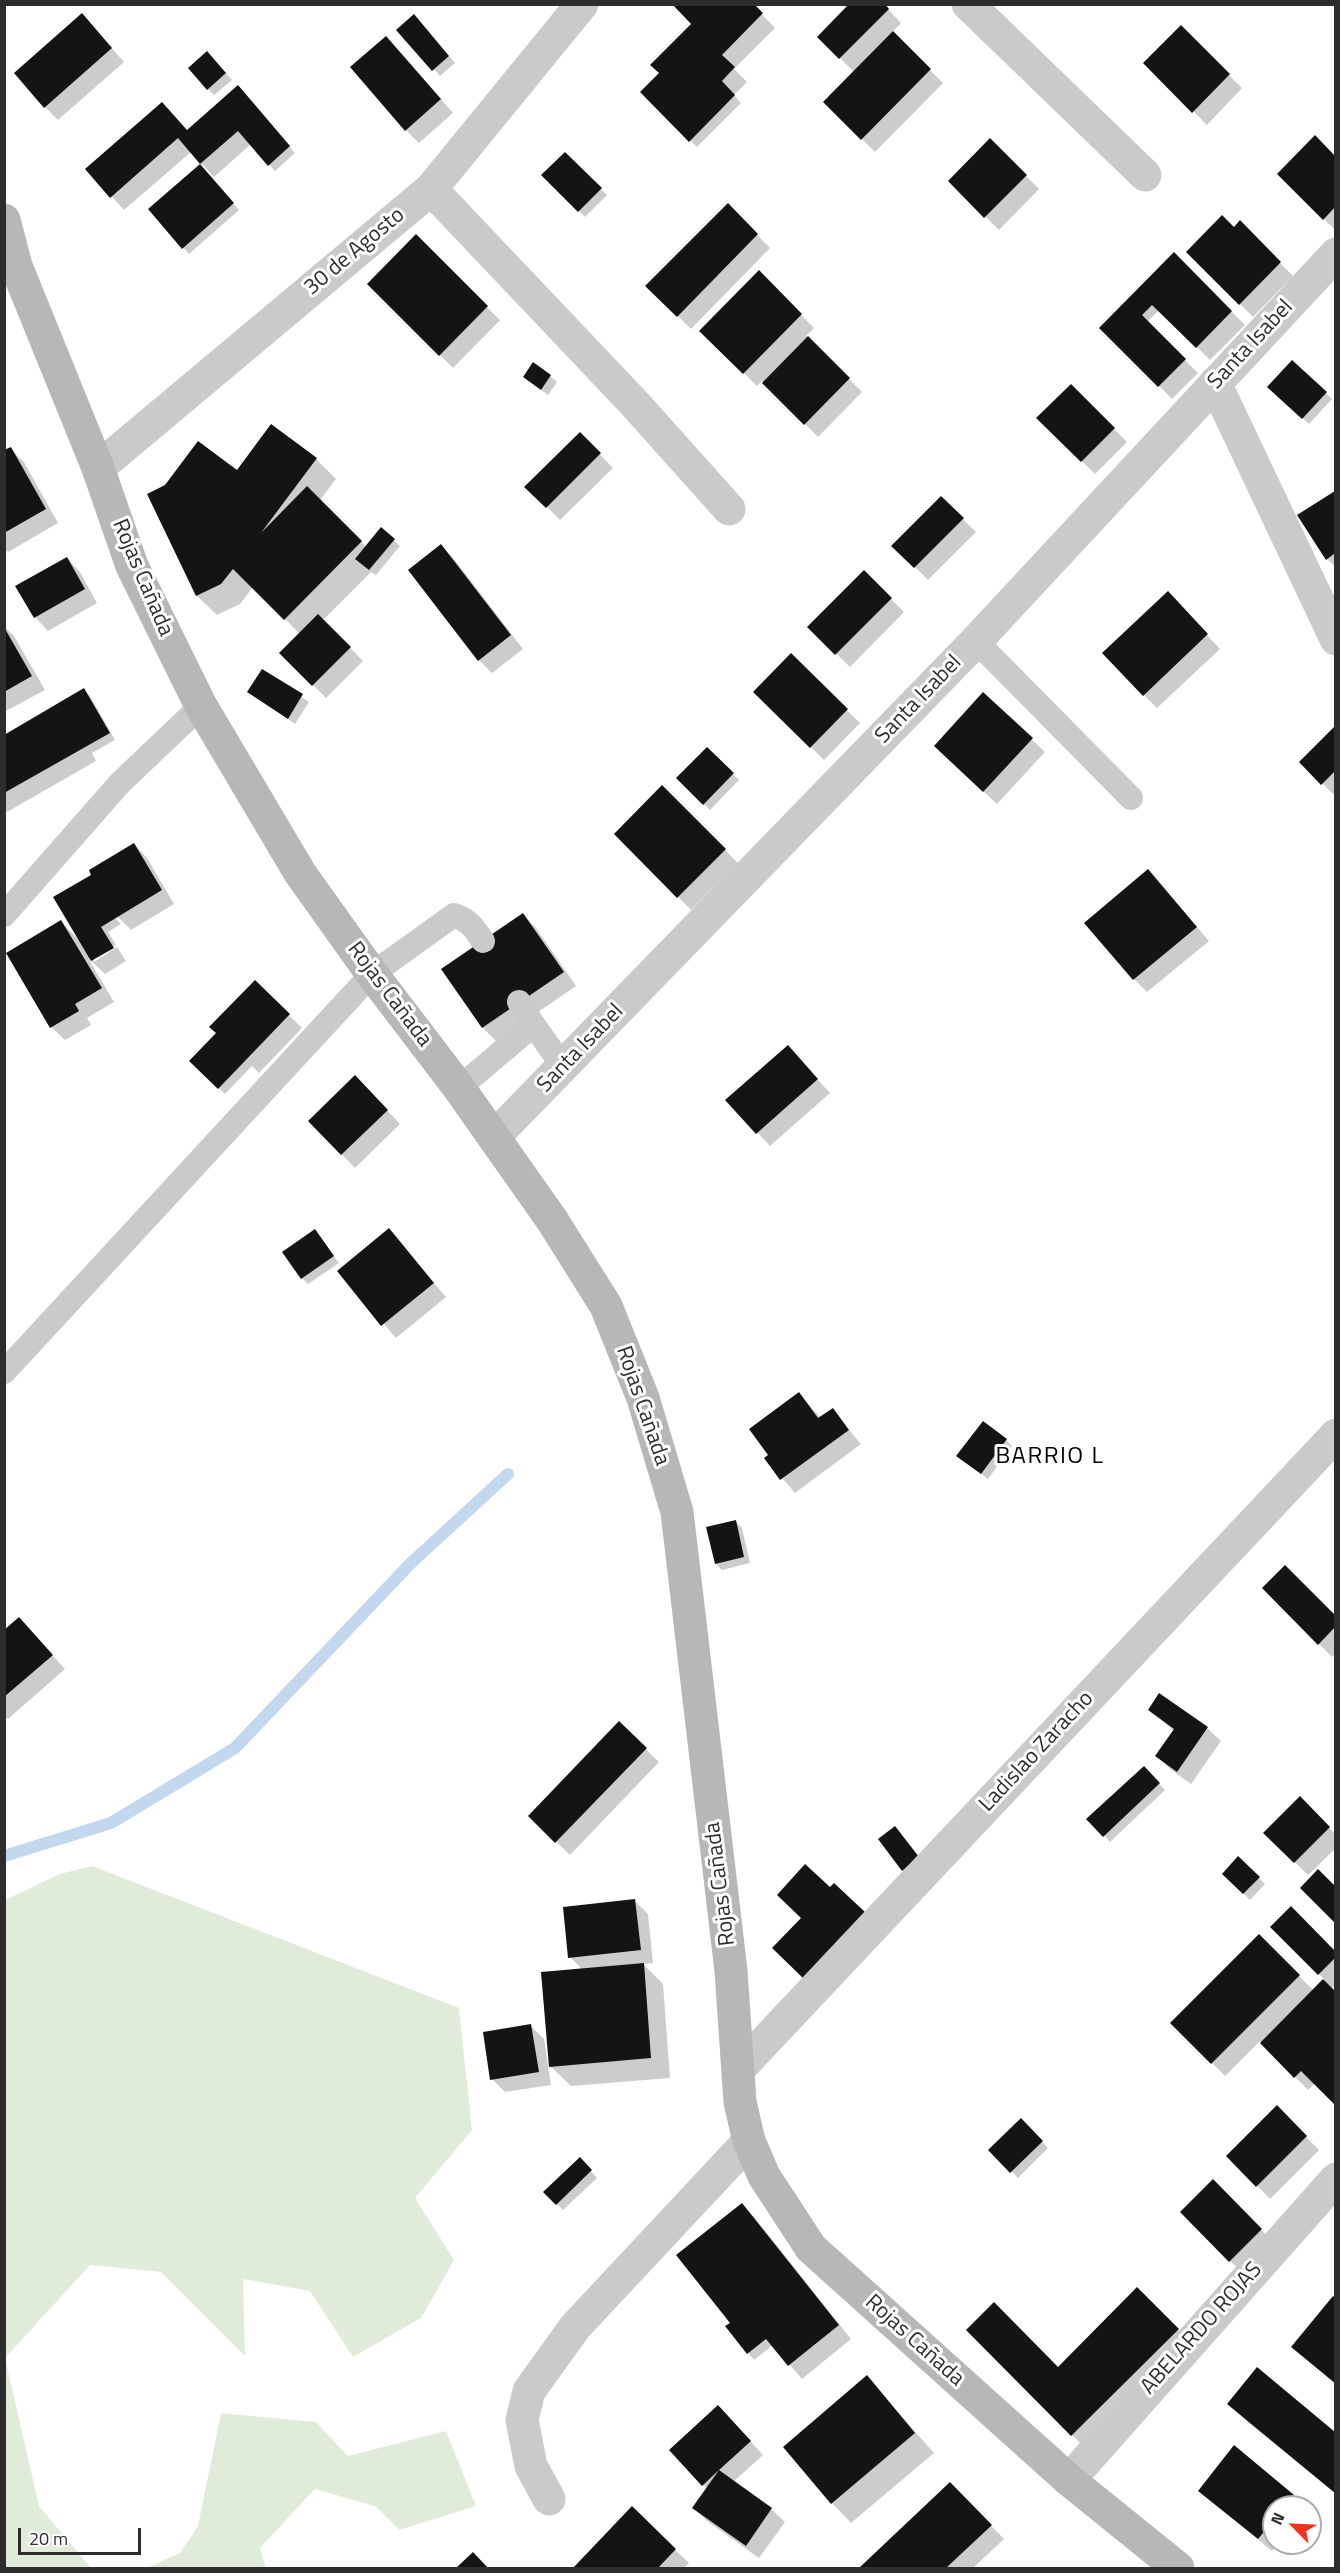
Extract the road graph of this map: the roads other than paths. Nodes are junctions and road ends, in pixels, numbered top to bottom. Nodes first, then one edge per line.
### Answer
1 (582, 4) edge
2 (968, 4) edge
3 (1145, 175) dead end
4 (431, 189) junction
5 (4, 220) edge
6 (1335, 254) edge
7 (1215, 383) junction
8 (98, 468) junction
9 (729, 509) dead end
10 (1335, 639) edge
11 (976, 641) junction
12 (201, 706) junction
13 (1131, 798) dead end
14 (4, 915) edge
15 (483, 941) dead end
16 (372, 974) junction
17 (564, 1068) junction
18 (459, 1088) junction
19 (494, 1137) junction
20 (4, 1372) edge
21 (1335, 1436) edge
22 (739, 2069) junction
23 (749, 2141) junction
24 (1335, 2179) edge
25 (1069, 2480) junction
26 (549, 2499) dead end
27 (1178, 2568) edge

1 - 4 street, 30 de Agosto
2 - 3 street
4 - 8 street, 30 de Agosto
4 - 9 street
5 - 8 main road, Rojas Cañada
6 - 7 street, Santa Isabel
7 - 10 street
7 - 11 street, Santa Isabel
8 - 12 main road, Rojas Cañada
11 - 13 lane
11 - 17 street, Santa Isabel
12 - 14 lane
12 - 16 main road, Rojas Cañada
15 - 16 lane
16 - 18 main road, Rojas Cañada
16 - 20 lane
17 - 18 lane
17 - 19 street, Santa Isabel
18 - 19 main road, Rojas Cañada
19 - 22 main road, Rojas Cañada
21 - 22 street, Ladislao Zaracho
22 - 23 main road, Rojas Cañada
23 - 25 main road, Rojas Cañada
23 - 26 street
24 - 25 street, ABELARDO ROJAS
25 - 27 main road, Rojas Cañada

